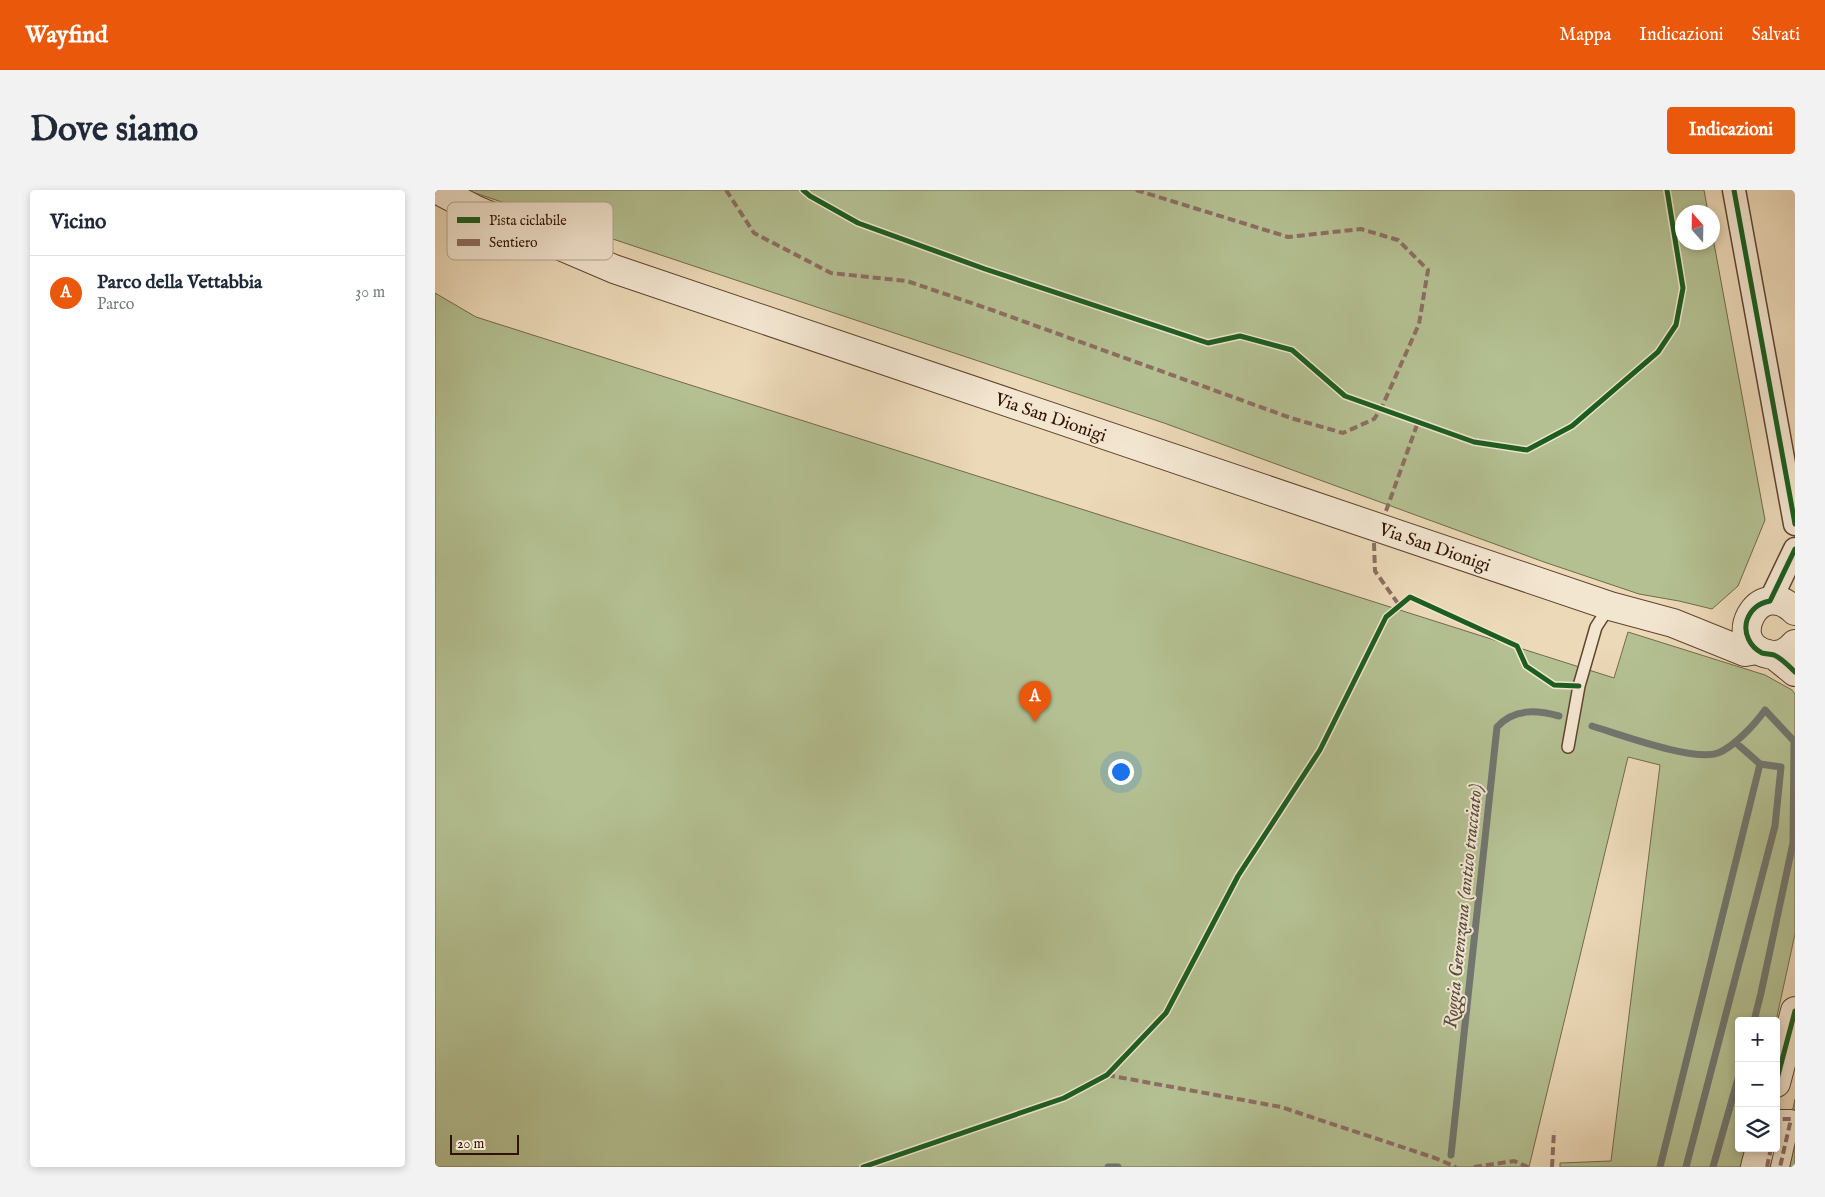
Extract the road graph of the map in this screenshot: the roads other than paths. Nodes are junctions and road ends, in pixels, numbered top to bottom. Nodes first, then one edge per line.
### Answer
1 (438, 190) edge
2 (1734, 190) edge
3 (461, 202) edge
4 (593, 260) edge
5 (1795, 524) edge
6 (1795, 549) edge
7 (1610, 606) junction
8 (1789, 607) edge
9 (1747, 621) junction
10 (1673, 623) junction
11 (1775, 650) edge
12 (1795, 672) edge
13 (1568, 748) dead end
14 (1795, 1011) edge
15 (1780, 1069) edge
16 (1780, 1120) edge
17 (1759, 1152) edge
18 (1770, 1152) edge
19 (1755, 1167) edge
20 (1767, 1167) edge
21 (1780, 1167) edge

1 - 3 street, Via San Dionigi
2 - 5 street
4 - 7 street, Via San Dionigi
6 - 8 street
7 - 10 street, Via San Dionigi
7 - 13 lane
8 - 9 street
9 - 10 street, Via San Dionigi
9 - 11 street
10 - 11 street, Via San Dionigi
11 - 12 street
14 - 15 street
16 - 21 street
17 - 19 street
18 - 20 street

